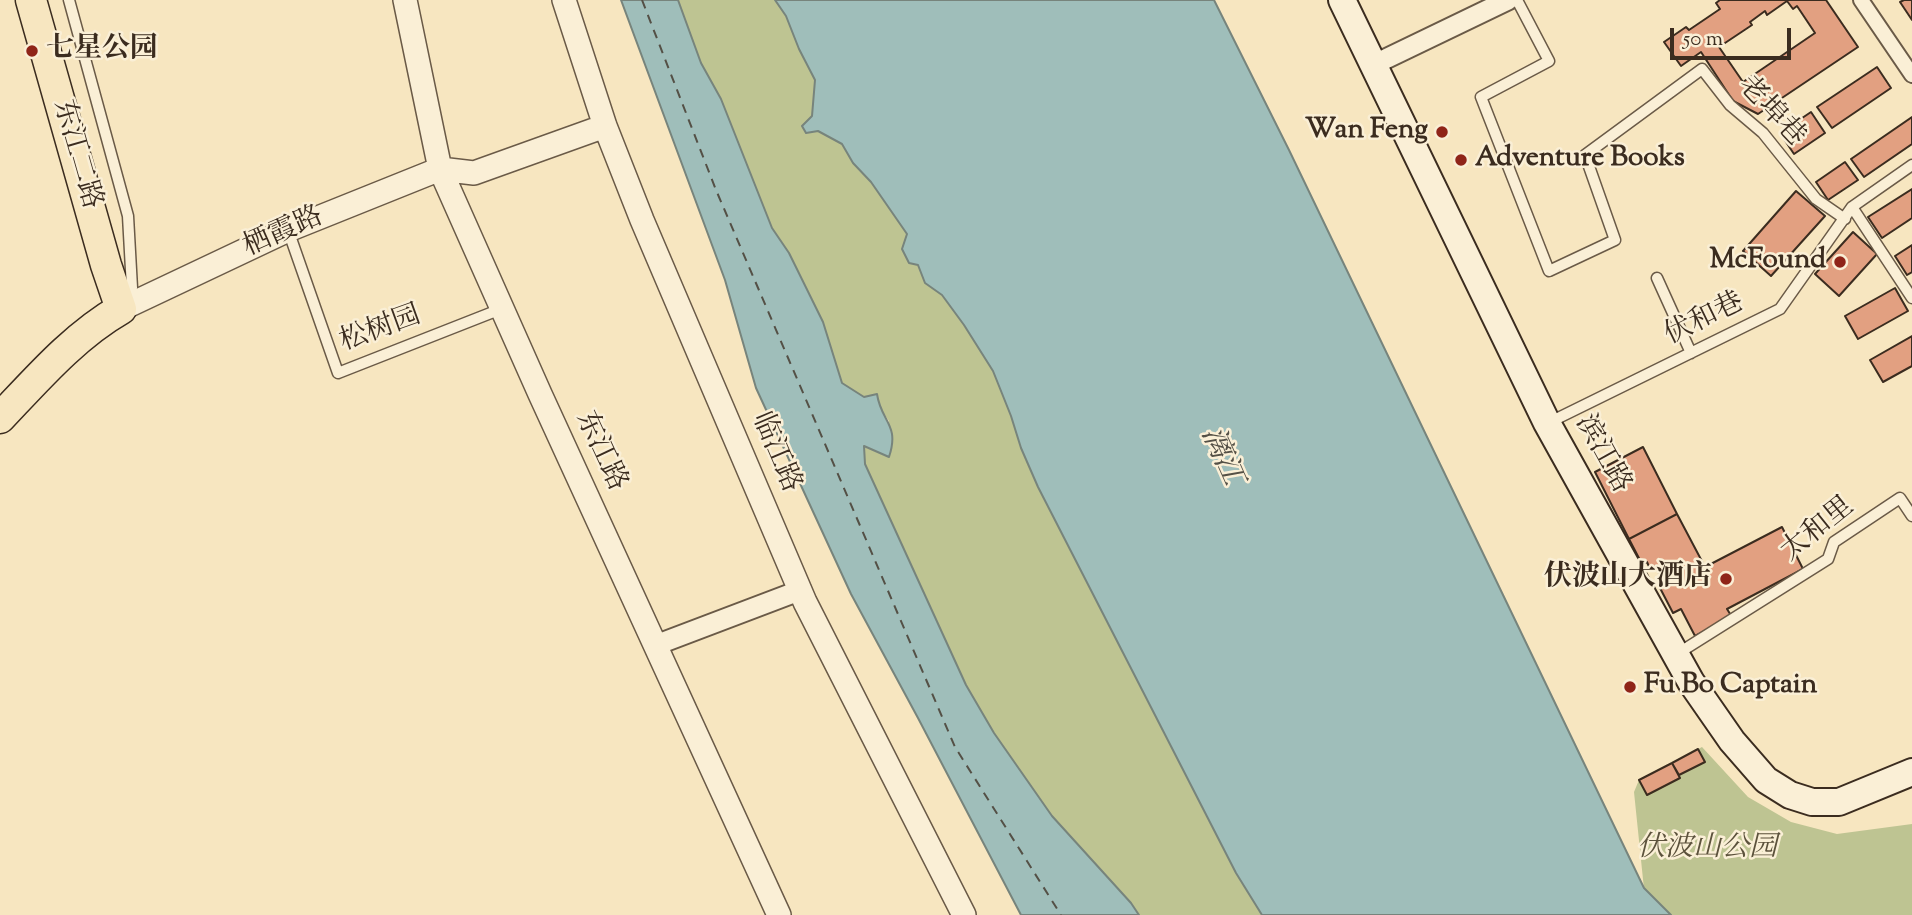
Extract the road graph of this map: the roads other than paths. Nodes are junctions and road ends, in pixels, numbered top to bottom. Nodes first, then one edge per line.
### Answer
1 (31, 0) edge
2 (48, 0) edge
3 (69, 0) edge
4 (405, 0) edge
5 (564, 0) edge
6 (1342, 0) edge
7 (1508, 0) edge
8 (1517, 0) edge
9 (1861, 0) edge
10 (1373, 65) junction
11 (1912, 75) edge
12 (605, 126) junction
13 (439, 163) junction
14 (1912, 165) edge
15 (1852, 207) junction
16 (1845, 219) junction
17 (288, 230) junction
18 (1657, 278) dead end
19 (126, 298) junction
20 (1912, 298) edge
21 (502, 309) junction
22 (1690, 353) junction
23 (0, 390) edge
24 (0, 418) edge
25 (1547, 423) junction
26 (1912, 516) edge
27 (801, 590) junction
28 (656, 645) junction
29 (1676, 655) junction
30 (1912, 772) edge
31 (779, 915) edge
32 (964, 915) edge

1 - 19 main road, 东江二路
2 - 19 main road, 东江二路
3 - 19 lane
4 - 13 street, 东江路
5 - 12 street, 临江路
6 - 10 main road, 滨江路
7 - 10 street
8 - 16 lane, 老埠巷
9 - 11 street
10 - 25 main road, 滨江路
12 - 13 street, 栖霞路
12 - 27 street, 临江路
13 - 17 street, 栖霞路
13 - 19 street, 栖霞路
13 - 21 street, 东江路
14 - 15 lane, 伏和巷
15 - 16 lane, 伏和巷
15 - 20 lane
16 - 22 lane, 伏和巷
17 - 19 street, 栖霞路
17 - 21 lane, 松树园
18 - 22 lane
19 - 23 main road, 栖霞路
19 - 24 main road, 栖霞路
21 - 28 street, 东江路
22 - 25 lane, 伏和巷
25 - 29 main road, 滨江路
26 - 29 lane, 太和里
27 - 28 street
27 - 32 street, 临江路
28 - 31 street, 东江路
29 - 30 main road, 滨江路

